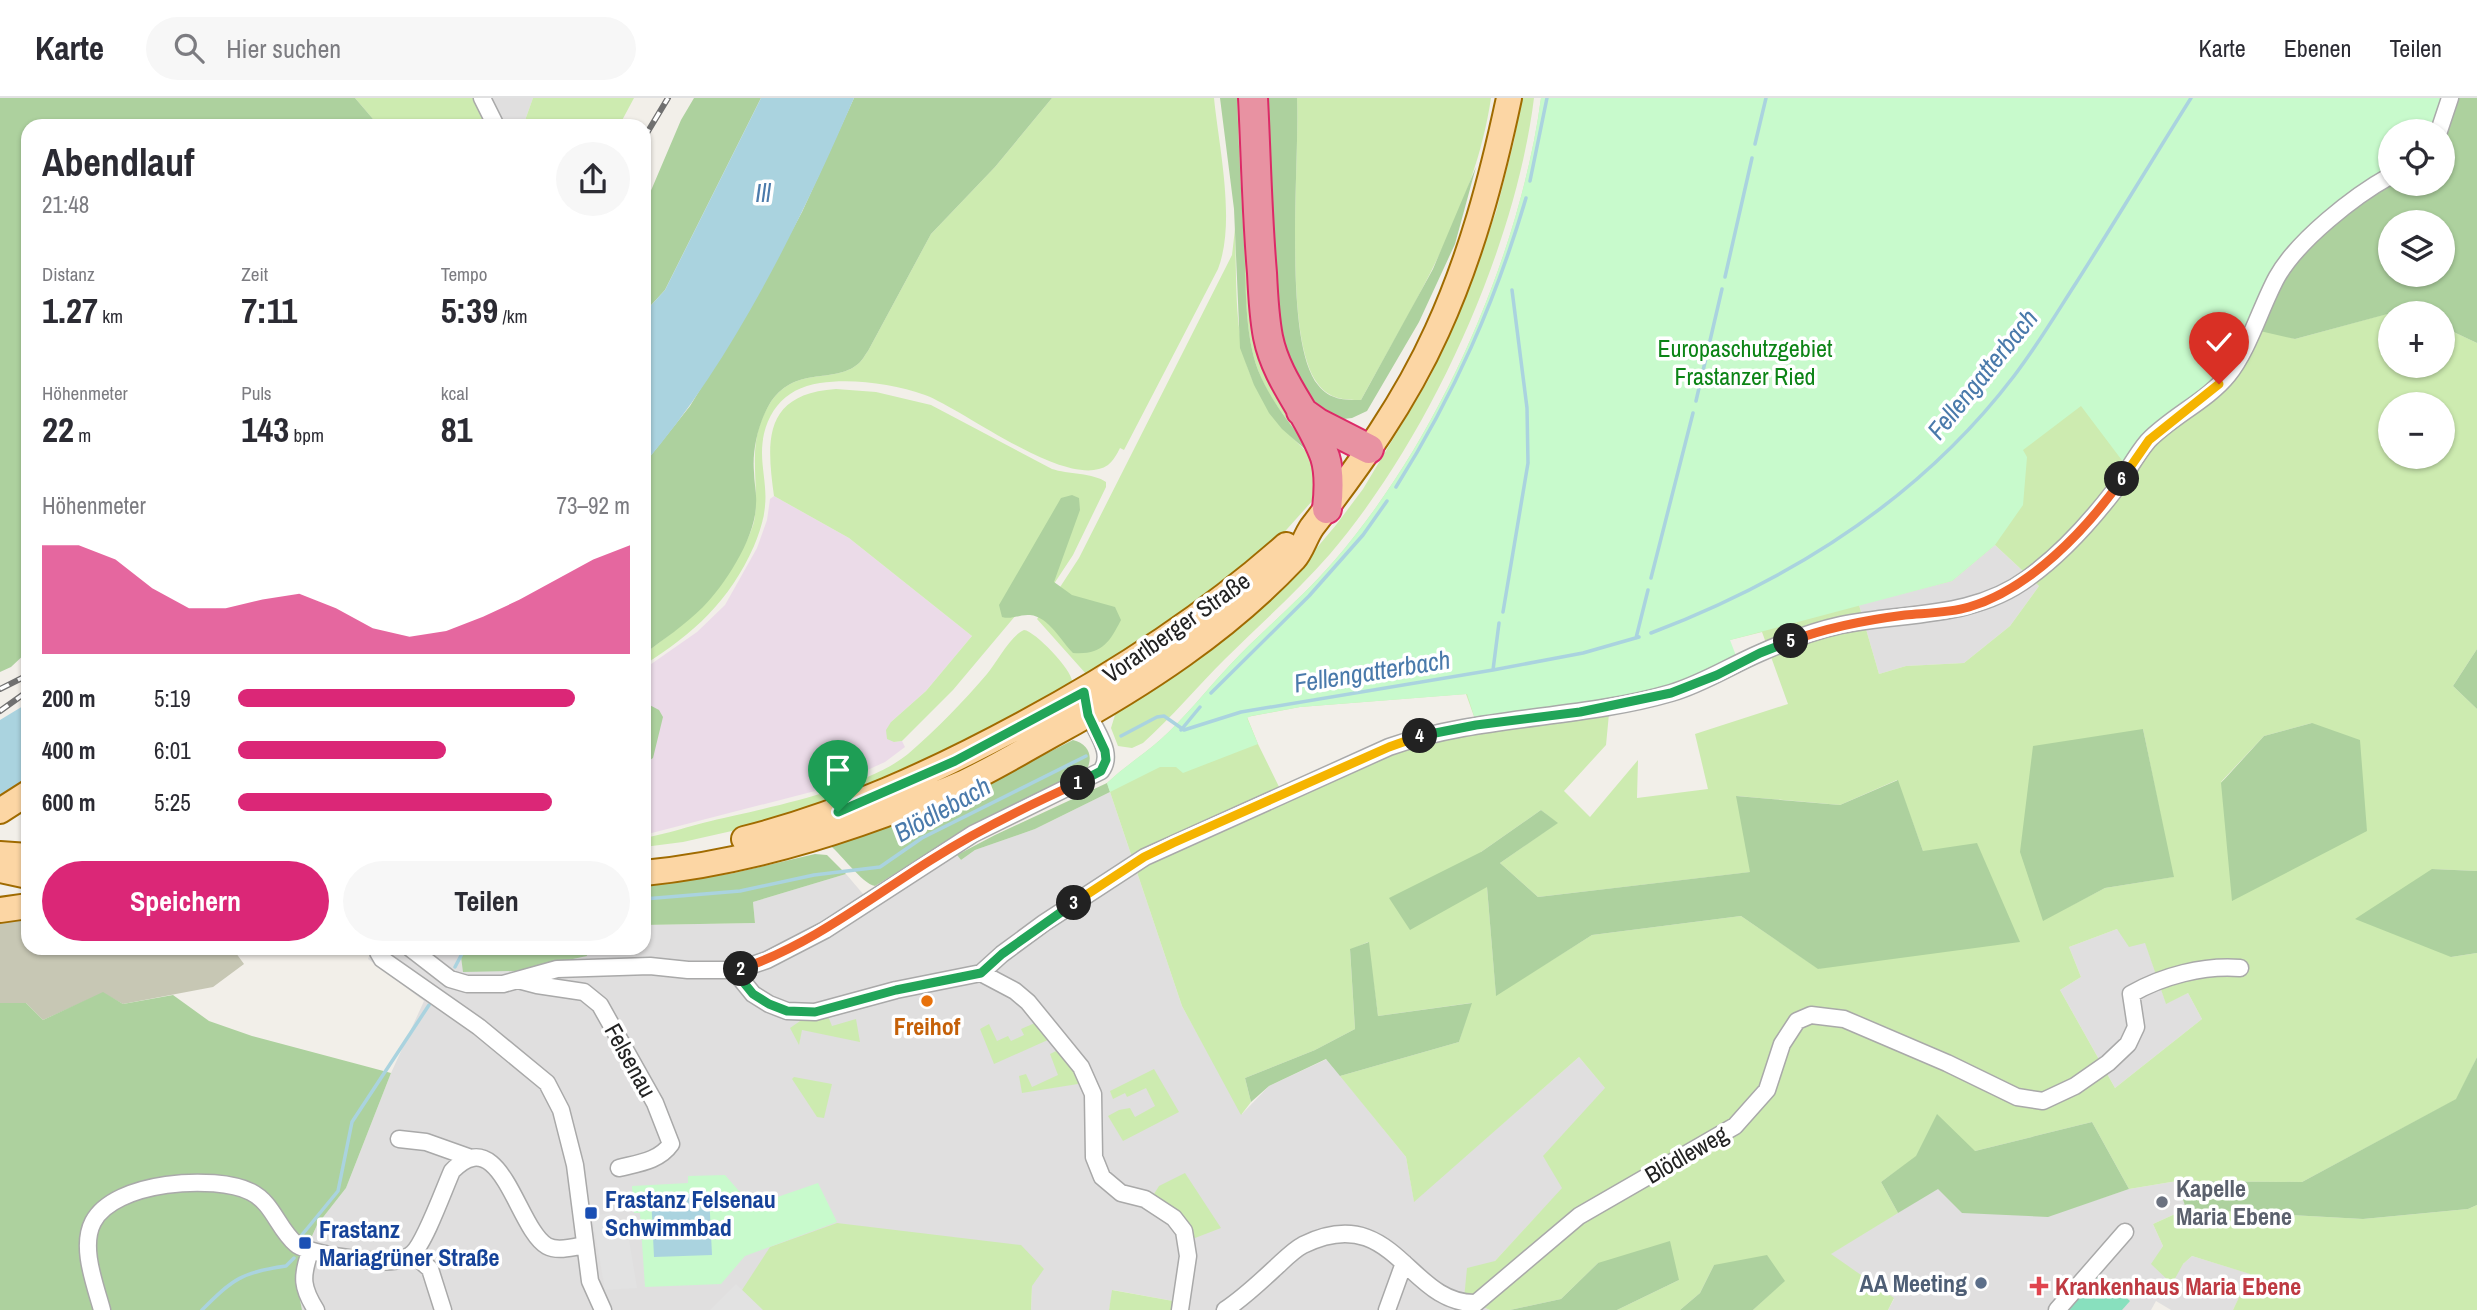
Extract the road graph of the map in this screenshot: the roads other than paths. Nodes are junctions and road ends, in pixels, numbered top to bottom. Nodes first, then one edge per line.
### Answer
1 (482, 98) edge
2 (1253, 98) edge
3 (1508, 98) edge
4 (2450, 98) edge
5 (492, 119) edge
6 (2443, 119) edge
7 (2378, 183) edge
8 (1300, 411) junction
9 (1315, 436) junction
10 (1364, 457) junction
11 (1319, 519) junction
12 (1086, 703) junction
13 (21, 798) edge
14 (0, 811) edge
15 (651, 855) edge
16 (651, 872) edge
17 (21, 907) edge
18 (0, 911) edge
19 (380, 955) edge
20 (419, 955) edge
21 (2240, 968) dead end
22 (738, 970) junction
23 (981, 973) junction
24 (518, 980) junction
25 (399, 1139) dead end
26 (471, 1158) junction
27 (620, 1168) dead end
28 (2125, 1232) dead end
29 (584, 1245) junction
30 (310, 1252) junction
31 (413, 1254) junction
32 (1404, 1263) junction
33 (102, 1310) edge
34 (316, 1310) edge
35 (443, 1310) edge
36 (603, 1310) edge
37 (1180, 1310) edge
38 (1225, 1310) edge
39 (1387, 1310) edge
40 (2057, 1310) edge

1 - 5 street
2 - 8 highway
3 - 10 main road, Vorarlberger Straße
4 - 6 street
7 - 23 street
8 - 9 highway
8 - 10 highway
9 - 10 highway
9 - 11 highway
10 - 11 main road, Vorarlberger Straße
11 - 12 main road, Vorarlberger Straße
12 - 15 main road, Vorarlberger Straße
12 - 16 main road, Vorarlberger Straße
12 - 22 street, Felsenau
13 - 14 main road
17 - 18 main road
19 - 29 street
20 - 24 street, Felsenau
21 - 32 street, Blödleweg
22 - 23 street
22 - 24 street, Felsenau
23 - 37 street
24 - 27 street, Felsenau
25 - 26 street
26 - 29 street
26 - 31 street
28 - 40 street
29 - 36 street
30 - 31 street
30 - 33 street
30 - 34 street
31 - 35 street
32 - 38 street, Blödleweg
32 - 39 street

